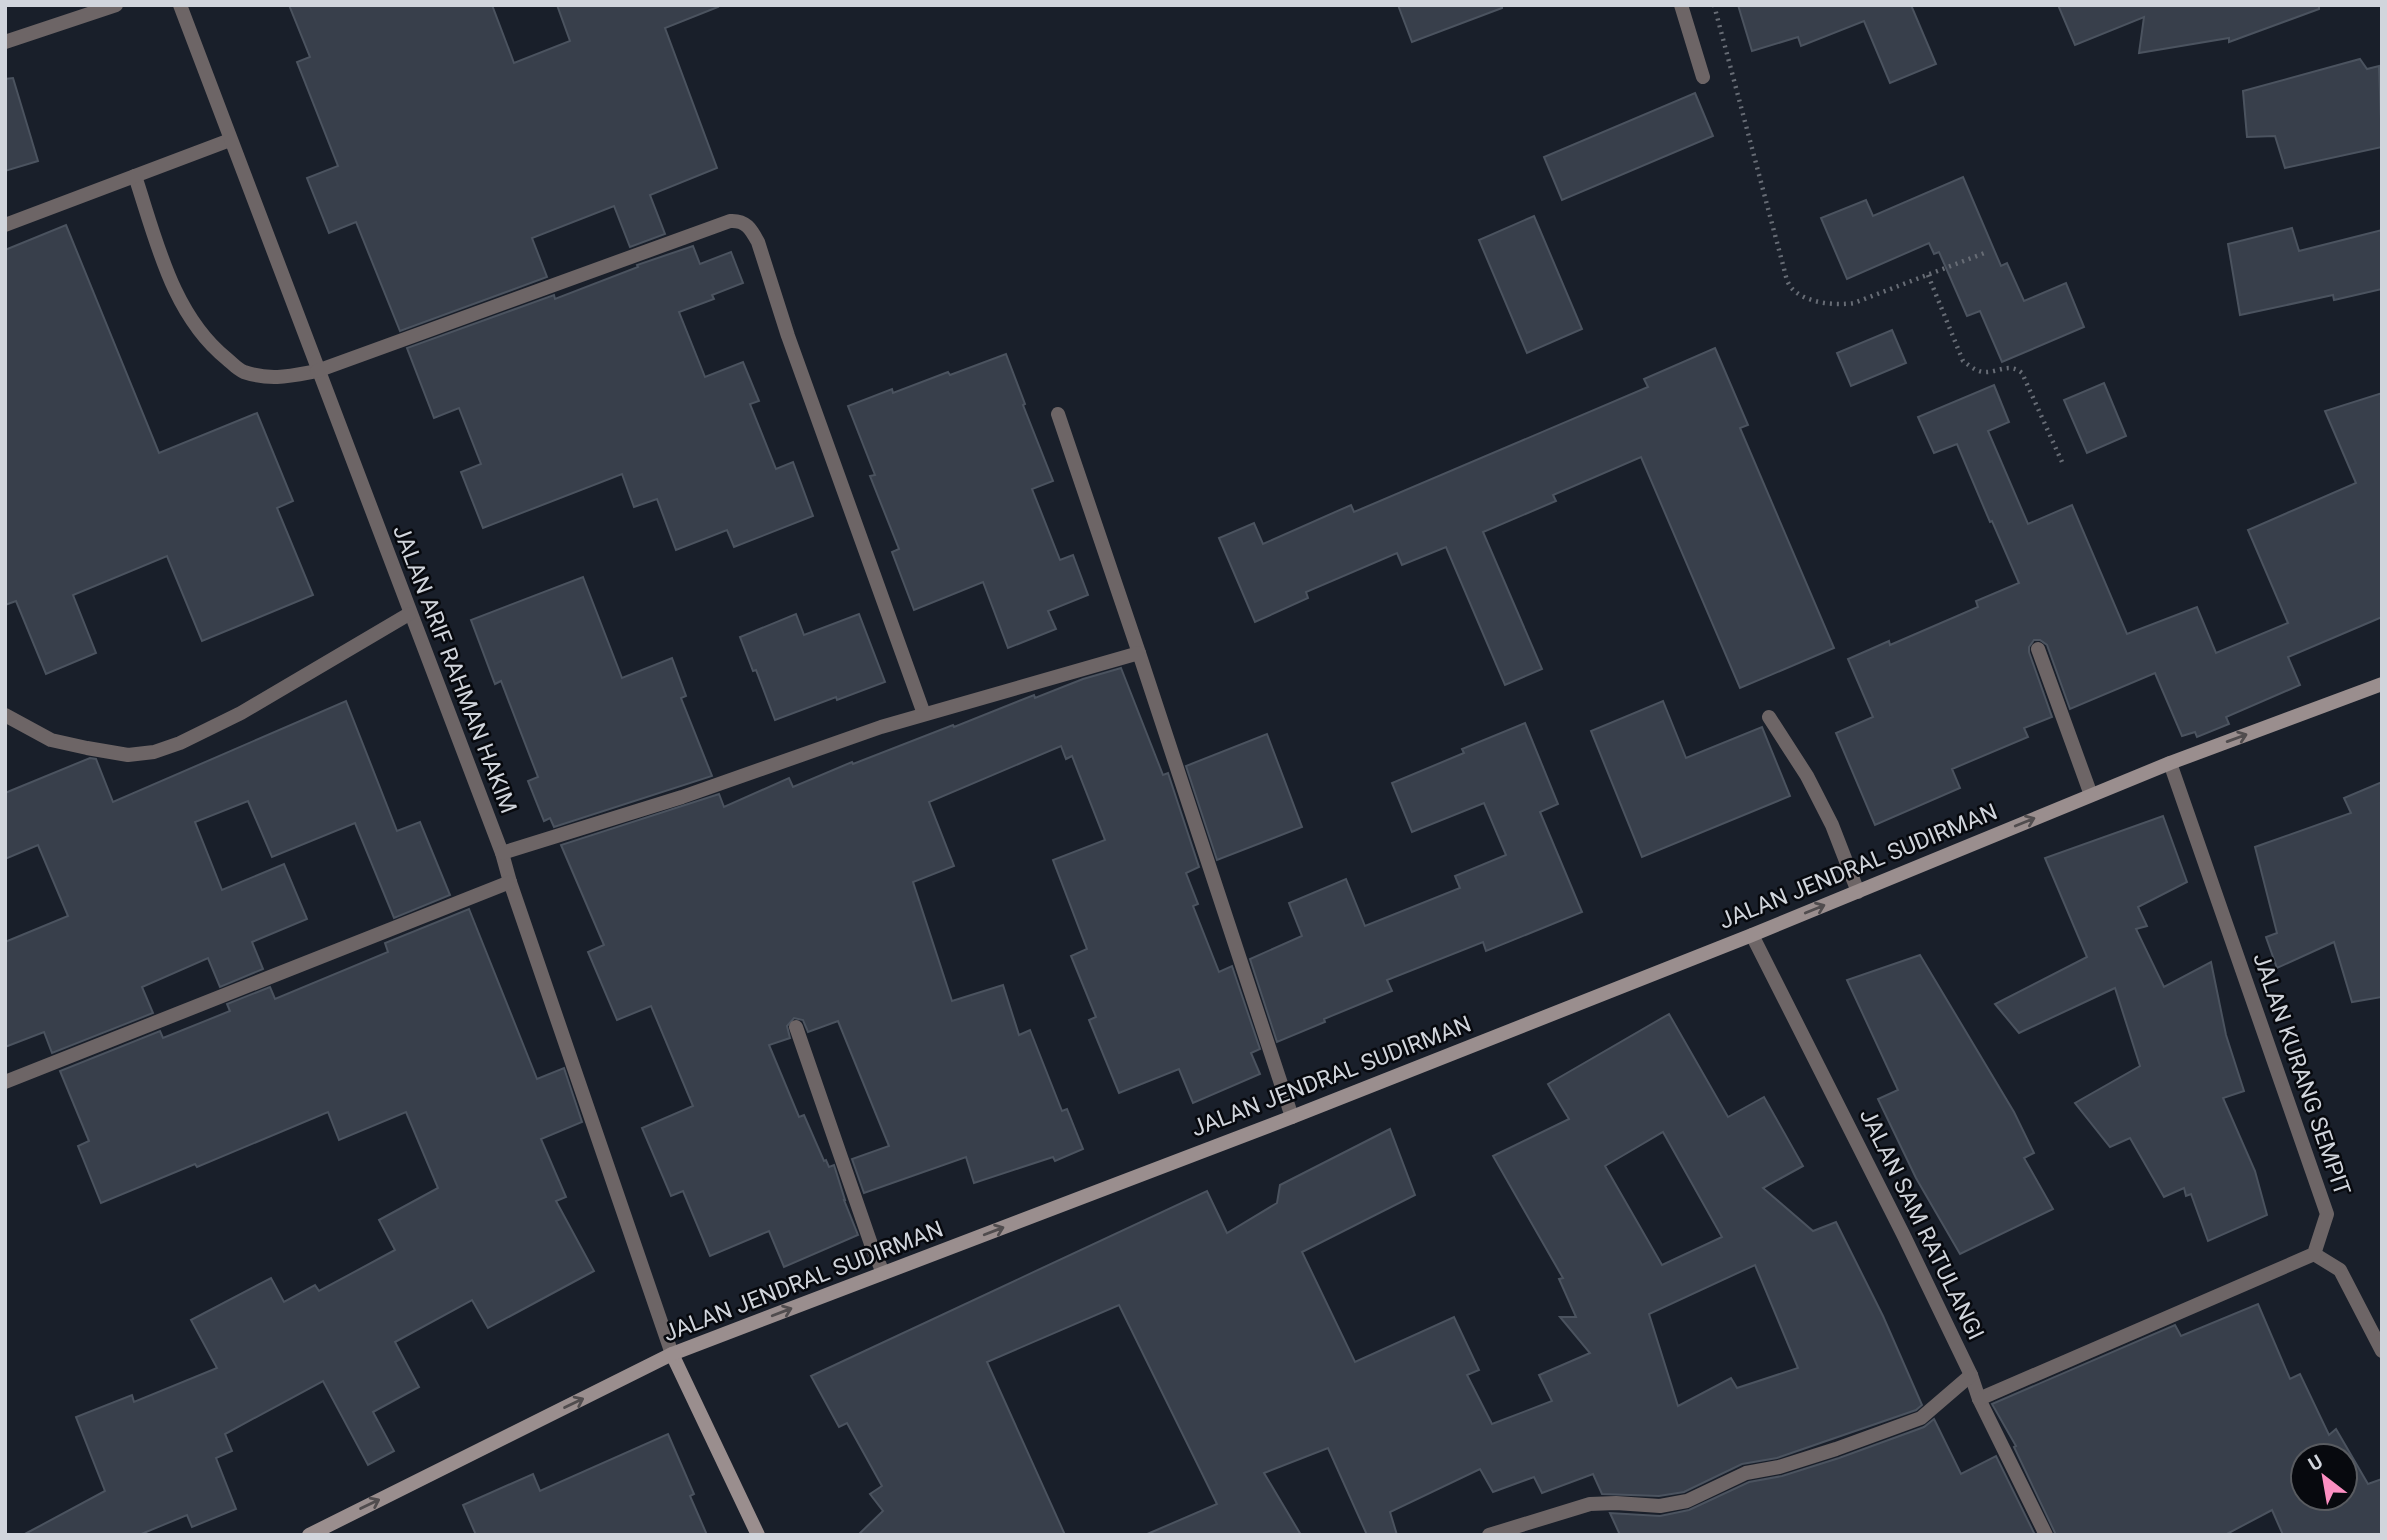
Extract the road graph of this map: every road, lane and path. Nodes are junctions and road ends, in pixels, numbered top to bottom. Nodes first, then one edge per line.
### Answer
1 (116, 5) edge
2 (180, 5) edge
3 (1681, 5) edge
4 (1714, 5) edge
5 (5, 42) edge
6 (1703, 77) dead end
7 (230, 140) junction
8 (135, 176) junction
9 (5, 225) edge
10 (1987, 252) dead end
11 (1928, 275) junction
12 (317, 371) junction
13 (1058, 414) dead end
14 (2062, 462) dead end
15 (409, 614) junction
16 (2038, 649) dead end
17 (1139, 653) junction
18 (2382, 684) edge
19 (924, 714) junction
20 (5, 715) edge
21 (1769, 717) dead end
22 (2170, 763) junction
23 (2091, 795) junction
24 (502, 853) junction
25 (510, 882) junction
26 (1858, 892) junction
27 (1752, 935) junction
28 (796, 1027) dead end
29 (5, 1082) edge
30 (1292, 1117) junction
31 (2314, 1254) junction
32 (883, 1273) junction
33 (2382, 1351) edge
34 (672, 1354) junction
35 (1971, 1375) junction
36 (1979, 1399) junction
37 (309, 1535) edge
38 (758, 1535) edge
39 (1489, 1535) edge
40 (2046, 1535) edge

1 - 5 street
2 - 7 street, JALAN ARIF RAHMAN HAKIM
3 - 6 street
4 - 11 path
7 - 8 street
7 - 12 street, JALAN ARIF RAHMAN HAKIM
8 - 9 street
8 - 12 street
10 - 11 path
11 - 14 path
12 - 15 street, JALAN ARIF RAHMAN HAKIM
12 - 19 street
13 - 17 street
15 - 20 street
15 - 24 street, JALAN ARIF RAHMAN HAKIM
16 - 23 street
17 - 19 street
17 - 30 street
22 -> 18 street, JALAN JENDRAL SUDIRMAN
19 - 24 street
21 - 26 street
22 - 23 street, JALAN JENDRAL SUDIRMAN
22 - 31 street, JALAN KURANG SEMPIT
26 -> 23 street, JALAN JENDRAL SUDIRMAN
24 - 25 street, JALAN ARIF RAHMAN HAKIM
25 - 29 street
25 - 34 street, JALAN ARIF RAHMAN HAKIM
27 -> 26 street, JALAN JENDRAL SUDIRMAN
27 - 30 street, JALAN JENDRAL SUDIRMAN
27 - 35 street, JALAN SAM RATULANGI
28 - 32 street
32 -> 30 street, JALAN JENDRAL SUDIRMAN
31 - 33 street
31 - 36 street
34 -> 32 street, JALAN JENDRAL SUDIRMAN
37 -> 34 street, JALAN JENDRAL SUDIRMAN
34 - 38 street
35 - 36 street, JALAN SAM RATULANGI
35 - 39 street
36 - 40 street, JALAN SAM RATULANGI

